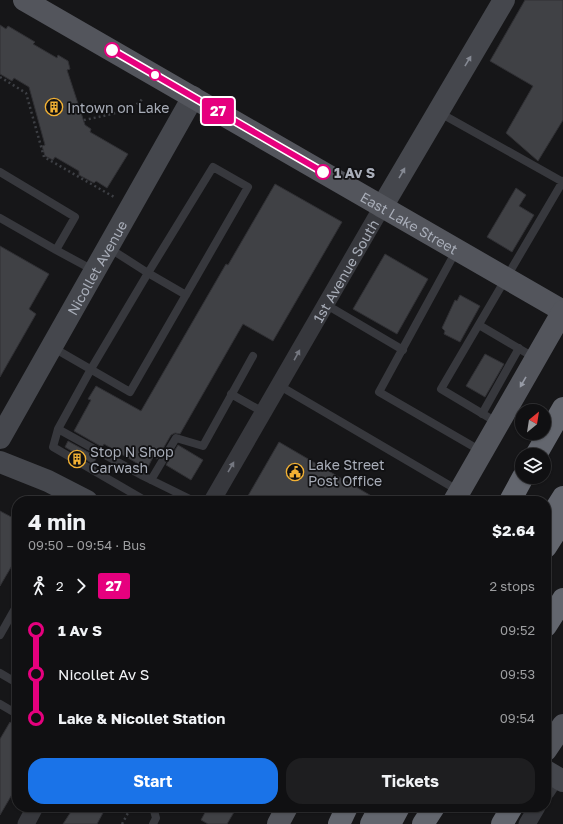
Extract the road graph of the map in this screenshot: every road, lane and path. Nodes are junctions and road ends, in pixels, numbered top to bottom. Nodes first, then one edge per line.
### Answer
1 (24, 0) edge
2 (504, 0) edge
3 (0, 77) edge
4 (193, 97) junction
5 (142, 99) dead end
6 (438, 112) junction
7 (84, 120) dead end
8 (0, 172) edge
9 (563, 182) edge
10 (114, 197) dead end
11 (382, 207) junction
12 (0, 218) edge
13 (108, 248) junction
14 (457, 249) junction
15 (56, 250) junction
16 (95, 271) junction
17 (148, 273) junction
18 (507, 278) junction
19 (186, 295) junction
20 (325, 304) junction
21 (563, 311) edge
22 (479, 325) junction
23 (52, 347) junction
24 (403, 350) junction
25 (528, 354) junction
26 (253, 356) dead end
27 (91, 369) junction
28 (280, 386) junction
29 (231, 394) junction
30 (263, 412) junction
31 (558, 417) edge
32 (491, 419) junction
33 (58, 429) junction
34 (0, 438) edge
35 (540, 448) edge
36 (483, 452) junction
37 (0, 462) edge
38 (151, 480) junction
39 (519, 484) edge
40 (77, 496) edge
41 (137, 496) edge
42 (177, 496) edge
43 (215, 496) edge
44 (457, 496) edge
45 (513, 496) edge
46 (563, 497) edge
47 (551, 516) edge
48 (563, 520) edge
49 (551, 539) edge
50 (563, 599) edge
51 (12, 614) edge
52 (551, 618) edge
53 (0, 634) edge
54 (0, 673) edge
55 (12, 680) edge
56 (0, 704) edge
57 (12, 711) edge
58 (563, 725) edge
59 (551, 743) edge
60 (32, 812) edge
61 (154, 812) edge
62 (284, 812) edge
63 (345, 812) edge
64 (377, 812) edge
65 (396, 812) edge
66 (431, 812) edge
67 (509, 812) edge
68 (534, 812) edge
69 (128, 813) dead end
70 (26, 824) edge
71 (122, 824) edge
72 (153, 824) edge
73 (278, 824) edge
74 (339, 824) edge
75 (371, 824) edge
76 (390, 824) edge
77 (423, 824) edge
78 (502, 824) edge
79 (527, 824) edge

1 - 4 main road, East Lake Street
6 -> 2 main road, 1st Avenue South
3 - 10 path
4 - 11 main road, East Lake Street
4 - 13 main road, Nicollet Avenue
5 - 7 path
6 - 9 lane
11 -> 6 main road, 1st Avenue South
8 - 15 lane
9 - 18 lane
11 - 14 main road, East Lake Street
11 - 20 street, 1st Avenue South
12 - 15 lane
13 - 16 main road, Nicollet Avenue
13 - 17 lane
14 - 18 main road, East Lake Street
14 - 24 lane
15 - 16 lane
16 - 23 main road, Nicollet Avenue
17 - 19 lane
17 - 19 lane
17 - 27 lane
18 - 21 main road, East Lake Street
18 - 22 lane
19 - 27 lane
20 - 24 lane
28 -> 20 street, 1st Avenue South
21 - 25 main road
22 - 25 lane
22 - 32 lane
23 - 27 lane
23 - 34 main road, Nicollet Avenue
24 - 36 lane
25 - 32 main road
26 - 29 lane
27 - 33 lane
28 - 30 street, 1st Avenue South
28 - 44 lane
29 - 30 lane
29 - 38 lane
43 -> 30 street, 1st Avenue South
31 - 35 highway
32 - 36 main road
33 - 38 lane
33 - 41 lane
36 - 44 main road
37 - 40 main road
38 - 42 lane
39 - 45 highway
46 - 47 highway
48 - 49 highway
50 - 52 highway
51 - 53 lane
54 - 55 lane
56 - 57 lane
58 - 59 main road
60 - 70 street
61 - 72 lane
62 - 73 main road
63 - 74 highway
64 - 75 highway
65 - 76 highway
66 - 77 highway
67 - 78 highway
68 - 79 street
69 - 71 path

